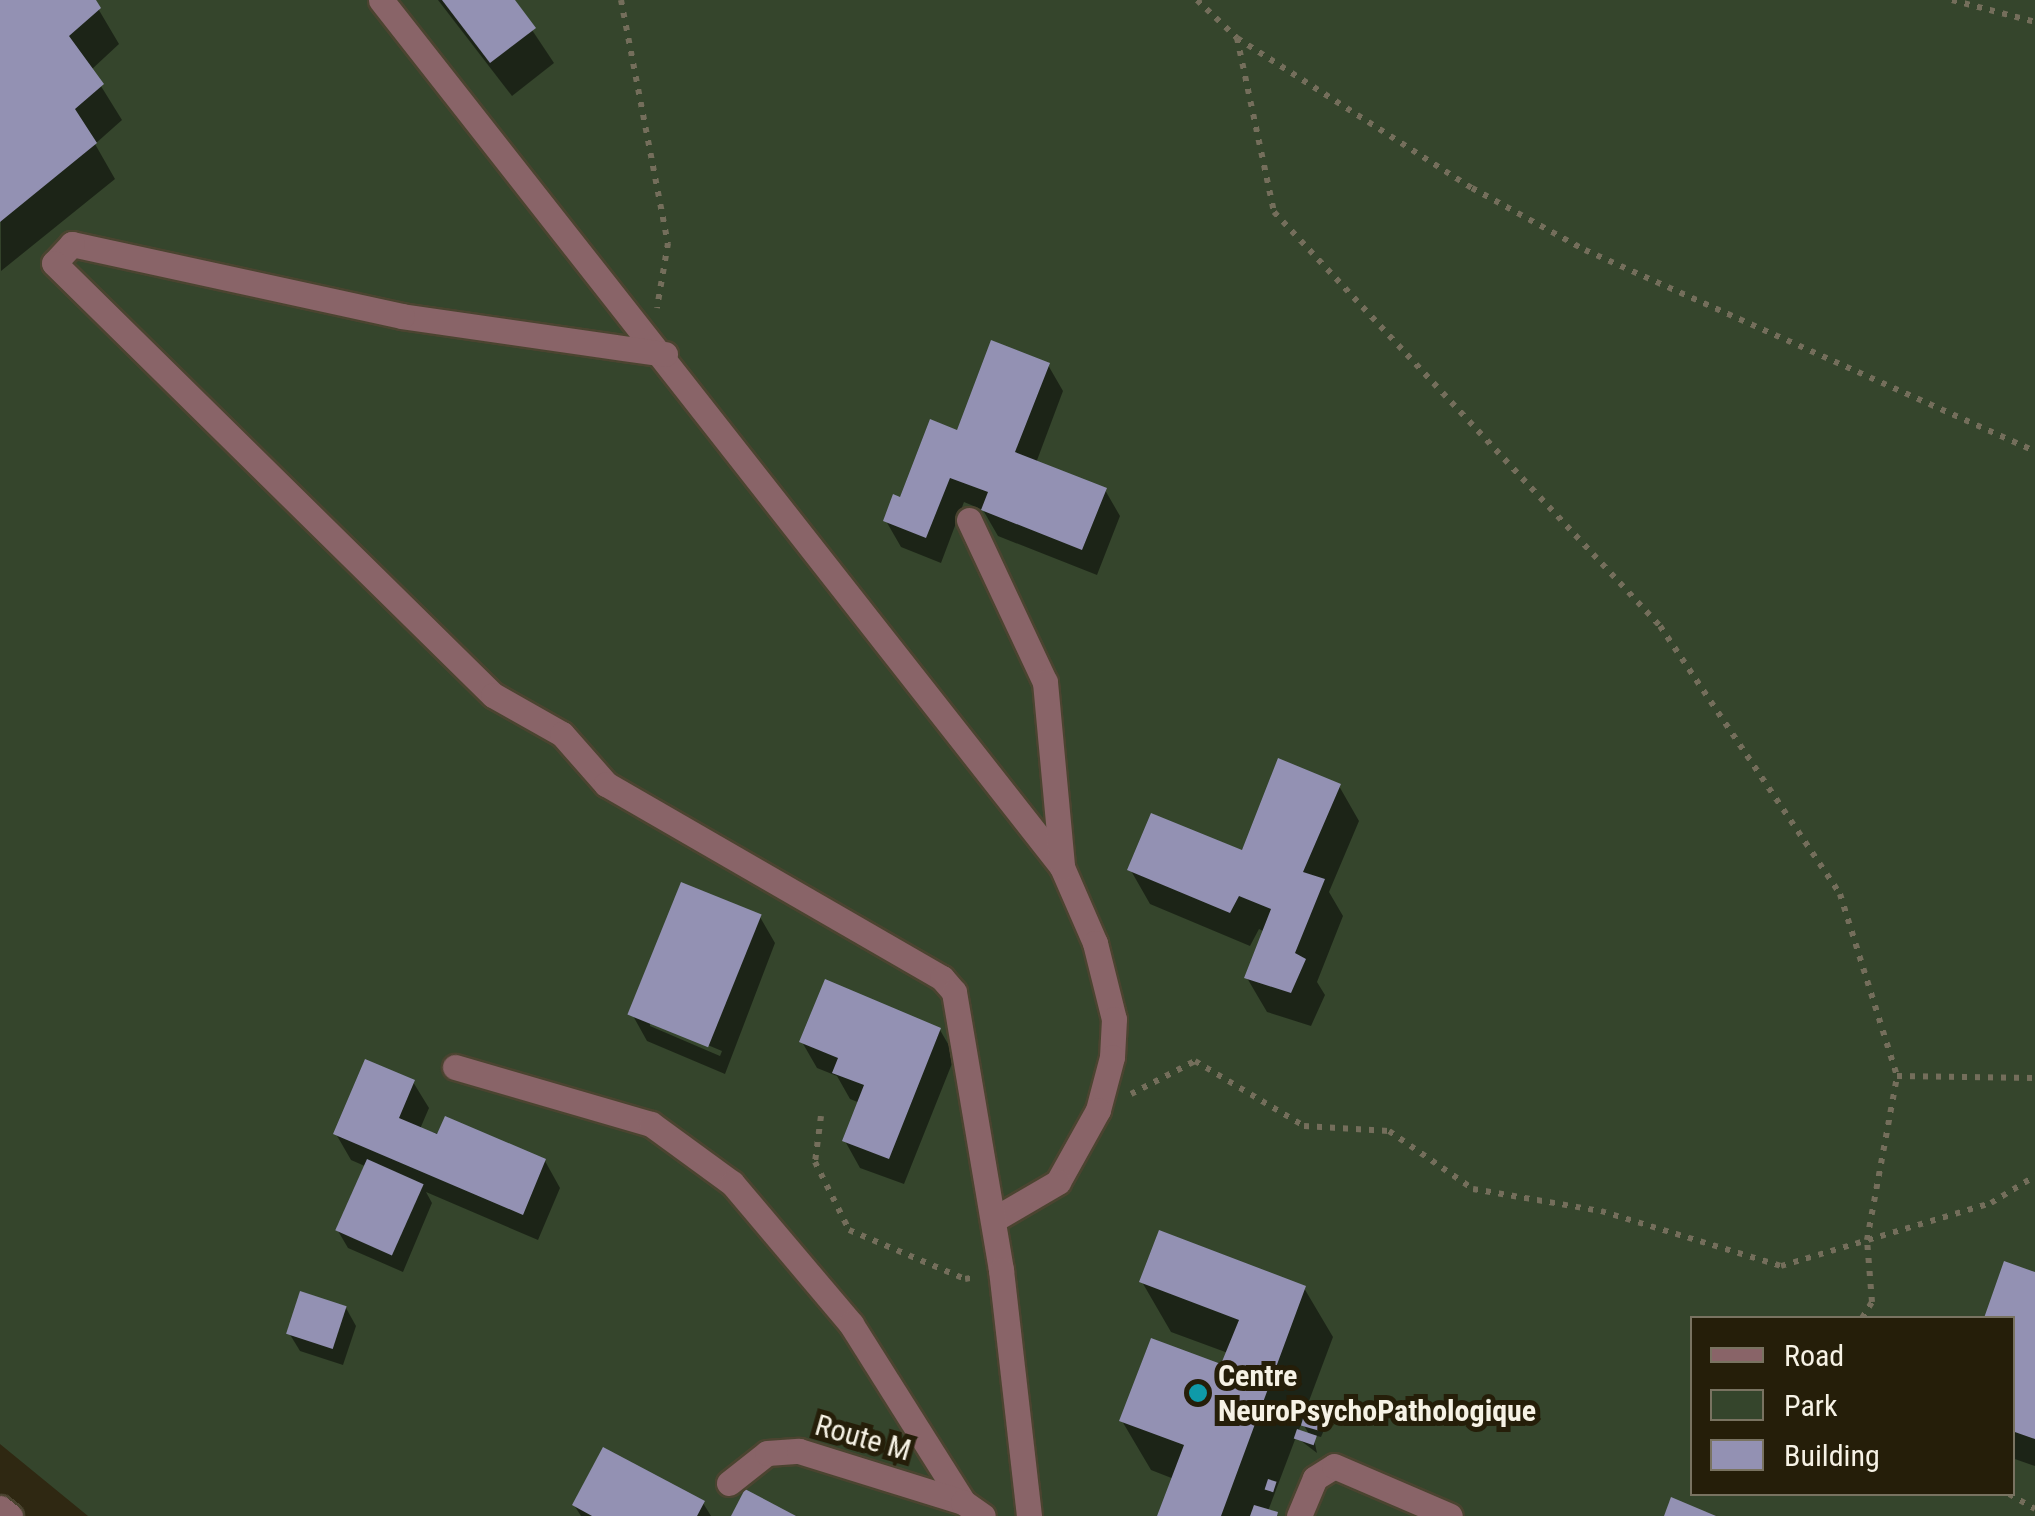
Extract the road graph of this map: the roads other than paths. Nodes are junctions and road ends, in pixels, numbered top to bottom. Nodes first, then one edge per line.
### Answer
1 (381, 0) edge
2 (657, 345) junction
3 (969, 520) dead end
4 (1062, 867) junction
5 (455, 1067) dead end
6 (993, 1220) junction
7 (729, 1483) dead end
8 (0, 1508) edge
9 (973, 1509) edge
10 (10, 1516) edge
11 (1028, 1516) edge
12 (1299, 1516) edge
13 (1450, 1516) edge

1 - 2 street
2 - 4 street
2 - 6 street
3 - 4 street
4 - 6 street
5 - 9 street
6 - 11 street
7 - 9 street, Route M
8 - 10 street
12 - 13 street

